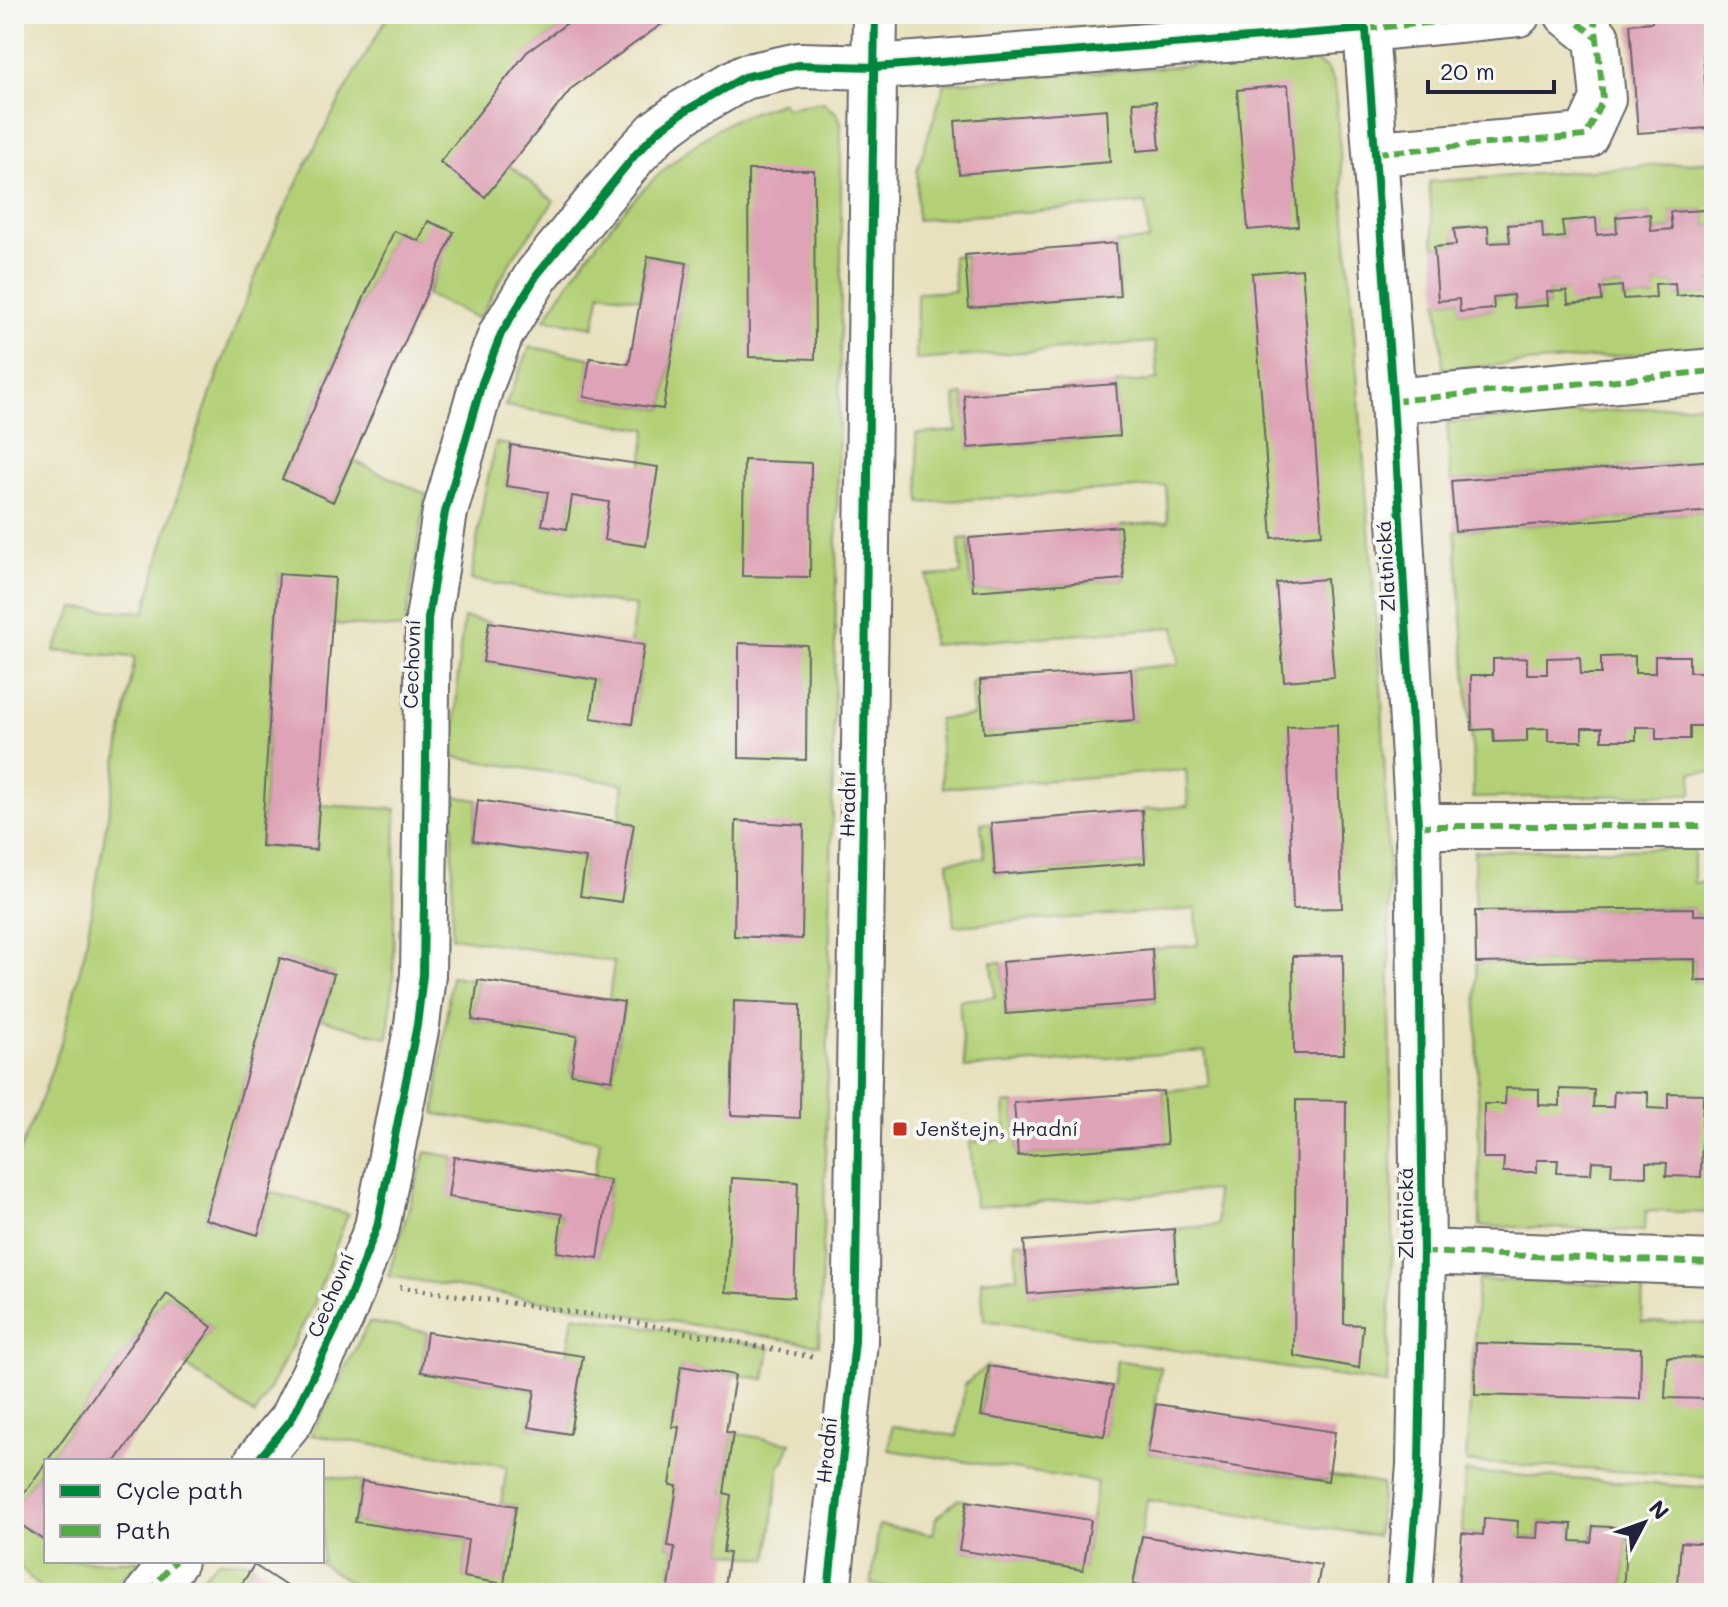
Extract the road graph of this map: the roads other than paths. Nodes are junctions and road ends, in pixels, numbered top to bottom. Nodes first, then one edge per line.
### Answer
1 (875, 14) edge
2 (1518, 14) edge
3 (1586, 22) edge
4 (1366, 29) junction
5 (876, 67) junction
6 (1376, 153) junction
7 (1714, 371) edge
8 (1393, 401) junction
9 (1418, 826) junction
10 (1714, 826) edge
11 (1423, 1252) junction
12 (1714, 1263) edge
13 (259, 1459) edge
14 (173, 1563) edge
15 (148, 1593) edge
16 (828, 1593) edge
17 (1409, 1593) edge

1 - 5 street, Hradní
2 - 4 street
3 - 6 street
4 - 5 street
4 - 6 street, Zlatnická
5 - 13 street, Cechovní
5 - 16 street, Hradní
6 - 8 street, Zlatnická
7 - 8 street
8 - 9 street, Zlatnická
9 - 10 street
9 - 11 street, Zlatnická
11 - 12 street, Zlatnická
11 - 17 street, Zlatnická
14 - 15 street

